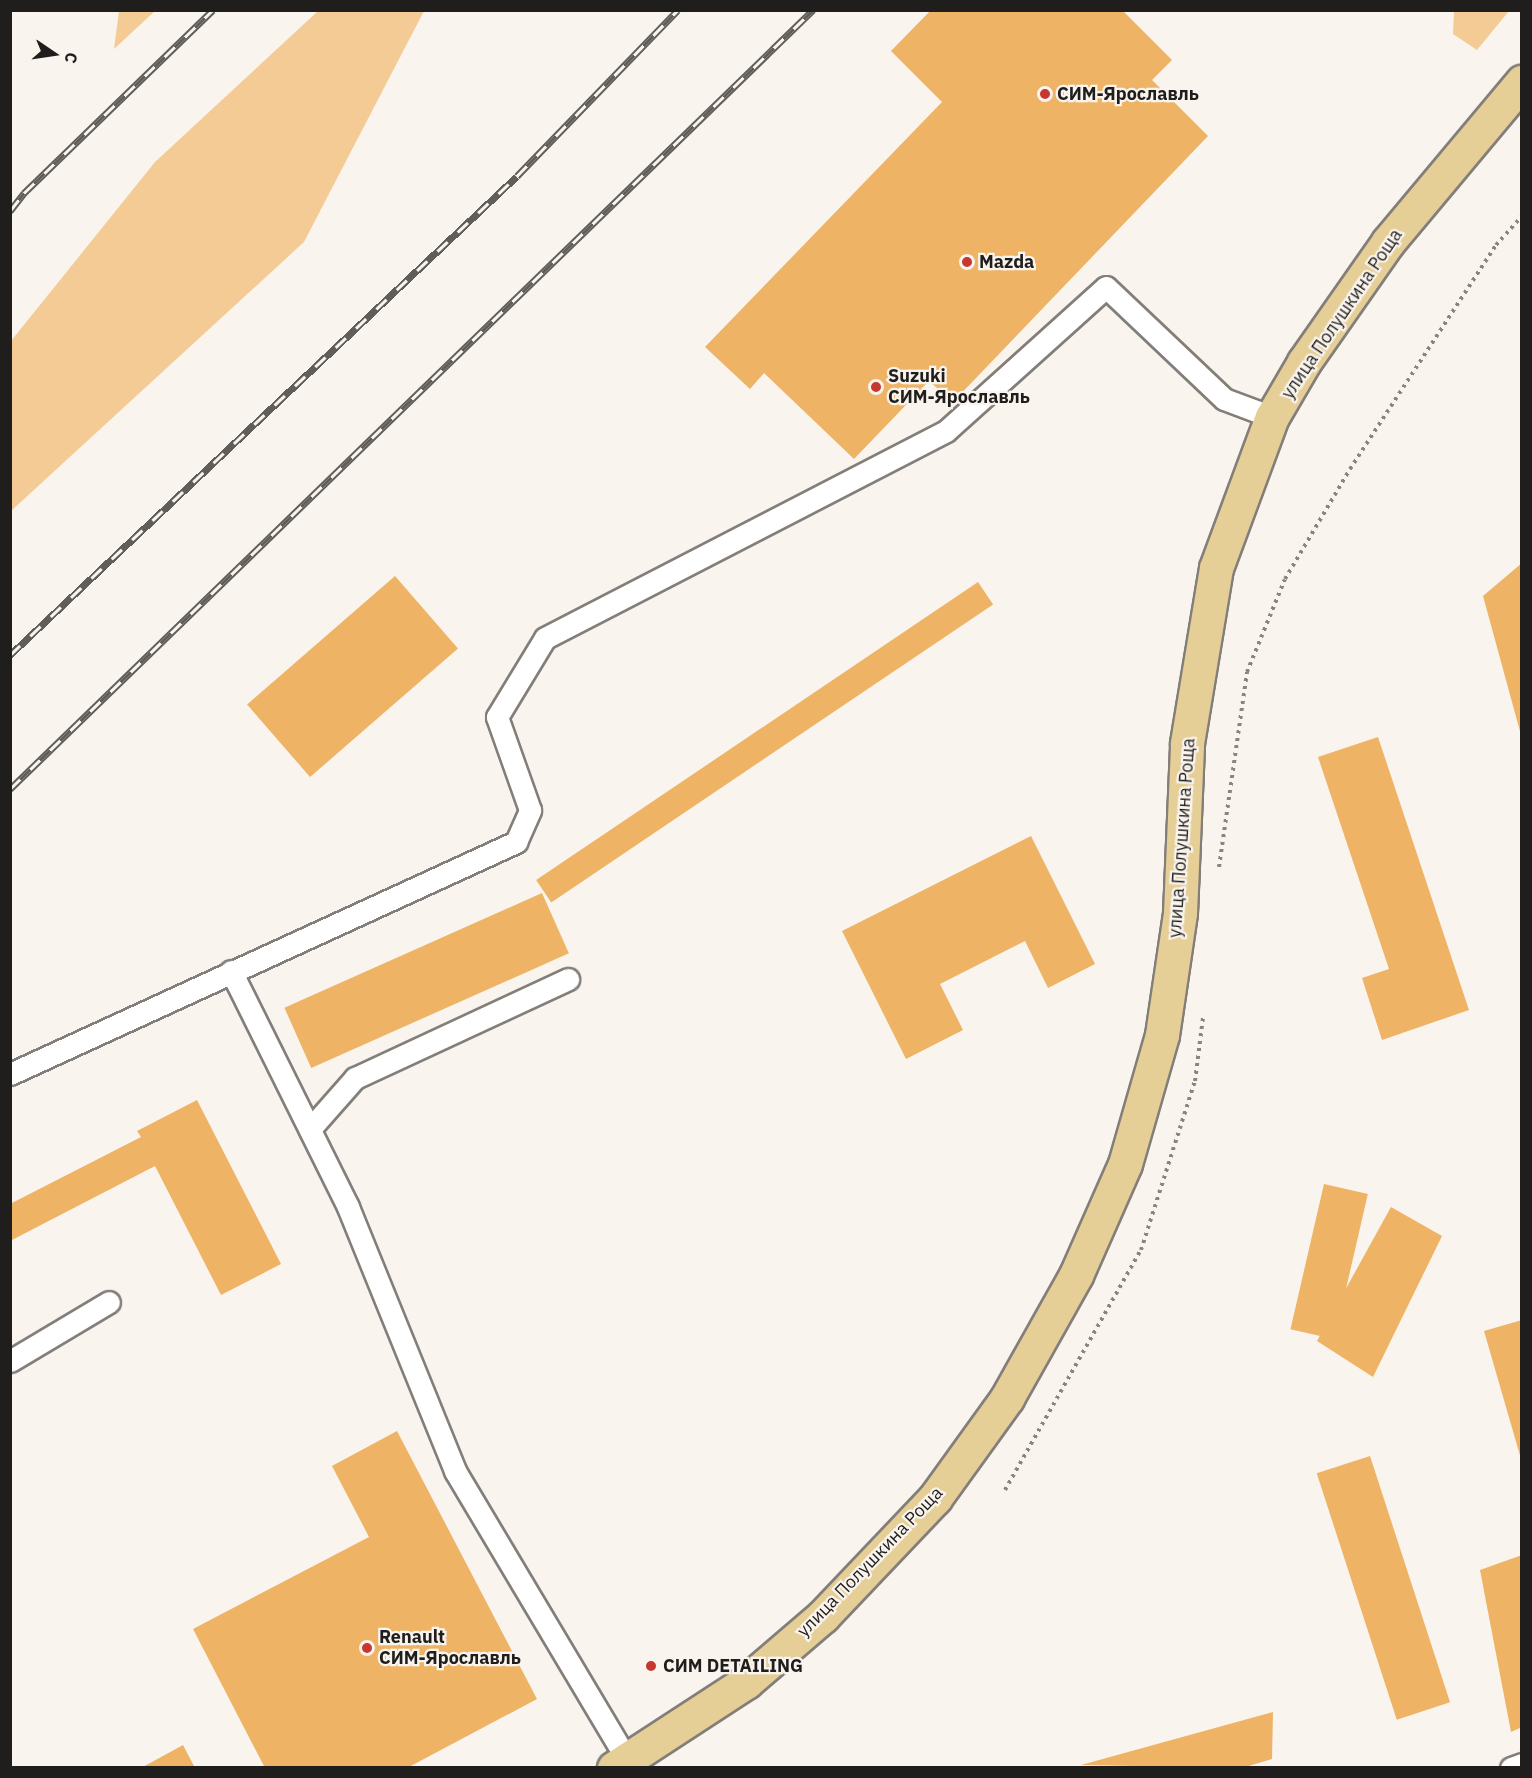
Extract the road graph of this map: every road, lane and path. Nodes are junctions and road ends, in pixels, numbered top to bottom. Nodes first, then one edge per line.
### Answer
1 (1521, 82) edge
2 (1521, 216) edge
3 (1272, 417) junction
4 (1219, 872) dead end
5 (231, 971) junction
6 (568, 979) dead end
7 (1203, 1011) dead end
8 (10, 1074) edge
9 (310, 1129) junction
10 (109, 1302) dead end
11 (10, 1361) edge
12 (1005, 1490) dead end
13 (621, 1763) edge
14 (1521, 1764) edge
15 (1511, 1767) edge

1 - 3 main road, улица Полушкина Роща
2 - 4 path
3 - 5 lane
3 - 13 main road, улица Полушкина Роща
5 - 8 lane
5 - 9 lane
6 - 9 lane
7 - 12 path
9 - 13 lane
10 - 11 lane
14 - 15 lane

